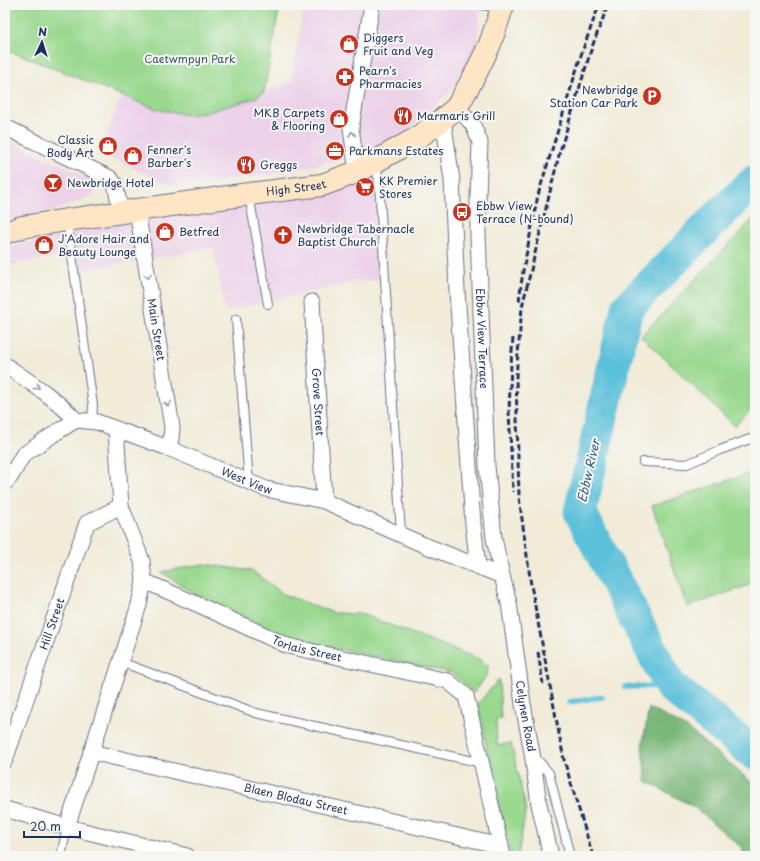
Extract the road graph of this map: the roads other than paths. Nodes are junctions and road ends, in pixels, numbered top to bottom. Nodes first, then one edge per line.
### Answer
1 (372, 5) edge
2 (495, 6) edge
3 (450, 113) junction
4 (5, 128) edge
5 (366, 167) junction
6 (249, 194) junction
7 (129, 211) junction
8 (67, 220) junction
9 (5, 233) edge
10 (312, 302) dead end
11 (268, 304) dead end
12 (236, 319) dead end
13 (5, 365) edge
14 (76, 420) junction
15 (92, 422) junction
16 (116, 429) junction
17 (755, 440) edge
18 (168, 448) junction
19 (643, 462) dead end
20 (249, 482) junction
21 (5, 483) edge
22 (324, 501) junction
23 (121, 506) junction
24 (401, 534) junction
25 (478, 566) junction
26 (502, 576) junction
27 (144, 581) junction
28 (121, 662) junction
29 (91, 752) junction
30 (532, 753) junction
31 (5, 760) edge
32 (482, 763) junction
33 (5, 809) edge
34 (67, 827) junction
35 (502, 851) edge
36 (61, 856) edge
37 (188, 856) edge
38 (551, 856) edge
39 (570, 856) edge

5 -> 1 street
2 - 3 street, High Street
3 - 5 street, High Street
3 - 25 street
3 - 26 street, Ebbw View Terrace
4 - 7 street, Main Street
5 - 6 street, High Street
5 - 24 lane
6 - 7 street, High Street
6 - 11 lane
7 - 8 street, High Street
7 -> 18 street, Main Street
8 - 9 street, High Street
8 - 15 lane
10 - 22 street, Grove Street
12 - 20 lane
13 -> 14 street
14 - 15 street, West View
14 - 21 street
15 - 16 street, West View
16 - 18 street, West View
16 - 23 street
17 - 19 lane
18 - 20 street, West View
20 - 22 street, West View
22 - 24 street, West View
23 - 27 street
23 - 31 street, Hill Street
24 - 25 street, West View
25 - 26 street, West View
26 - 30 street, Celynen Road
27 - 28 street
27 - 32 street, Torlais Street
28 - 29 street
28 - 32 lane
29 - 34 street
29 - 35 street, Blaen Blodau Street
30 - 38 street, Celynen Road
30 - 39 lane
32 - 35 street, Torlais Street
33 - 34 street
34 - 36 lane
34 - 37 street

